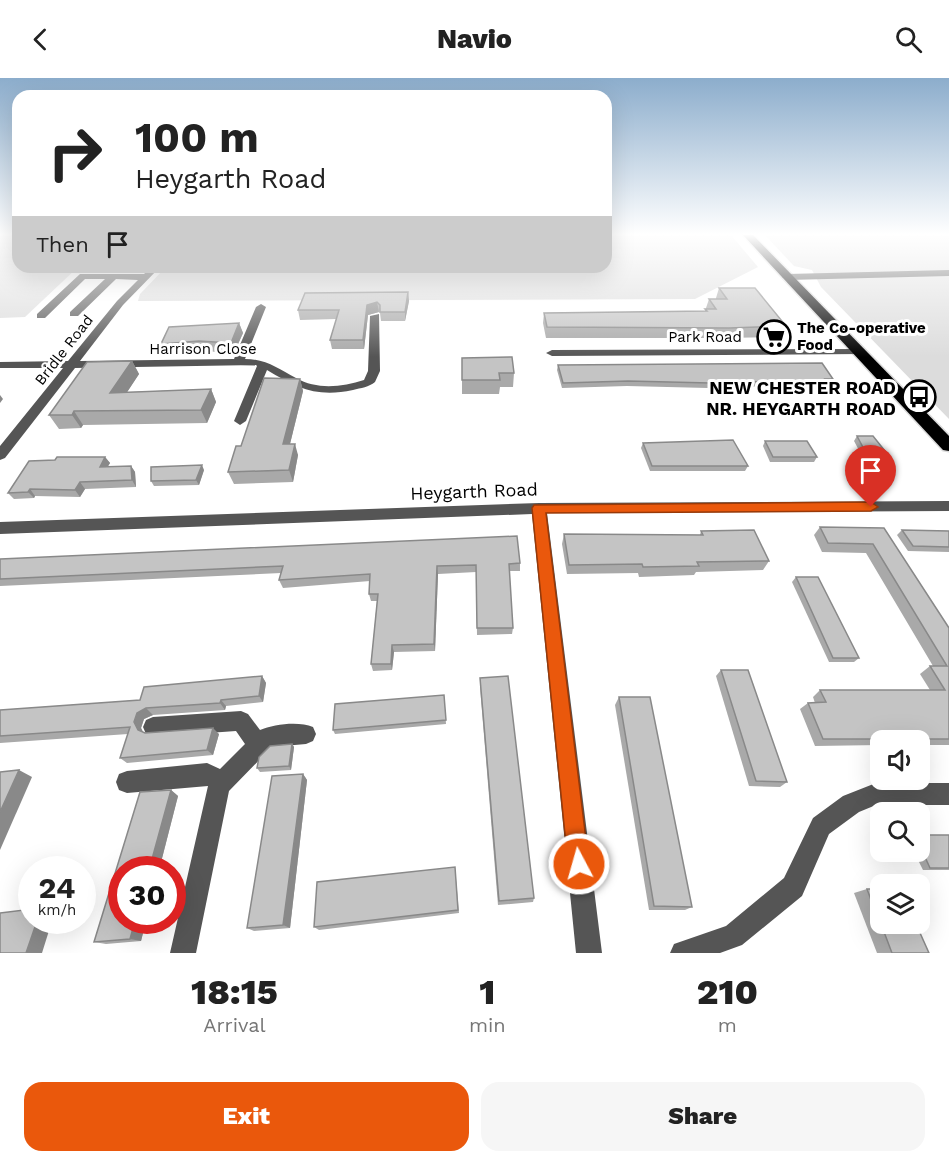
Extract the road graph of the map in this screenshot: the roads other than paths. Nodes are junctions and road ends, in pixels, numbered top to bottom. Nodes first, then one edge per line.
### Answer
1 (840, 276) edge
2 (113, 277) junction
3 (146, 277) joint
4 (788, 277) joint
5 (261, 307) dead end
6 (74, 314) dead end
7 (41, 316) dead end
8 (375, 316) dead end
9 (858, 352) junction
10 (552, 353) dead end
11 (238, 363) junction
12 (264, 364) junction
13 (0, 365) edge
14 (71, 365) junction
15 (240, 421) dead end
16 (949, 446) edge
17 (0, 455) edge
18 (949, 506) edge
19 (539, 508) junction
20 (0, 528) edge
21 (153, 727) dead end
22 (306, 734) dead end
23 (258, 744) junction
24 (127, 782) dead end
25 (219, 785) junction
26 (949, 794) edge
27 (183, 953) edge
28 (589, 953) edge
29 (683, 953) edge

1 - 4 street
2 - 3 street
2 - 6 street
2 - 7 street
3 - 14 street, Bridle Road
4 - 9 highway
5 - 11 street
8 - 12 street, Harrison Close
9 - 10 street, Park Road
9 - 16 highway
11 - 12 street, Harrison Close
11 - 14 street, Harrison Close
12 - 15 street
13 - 14 street, Harrison Close
14 - 17 street, Bridle Road
18 - 19 street, Heygarth Road
19 - 20 street, Heygarth Road
19 - 28 street
21 - 23 street
22 - 23 street
23 - 25 street
24 - 25 street
25 - 27 street
26 - 29 street

